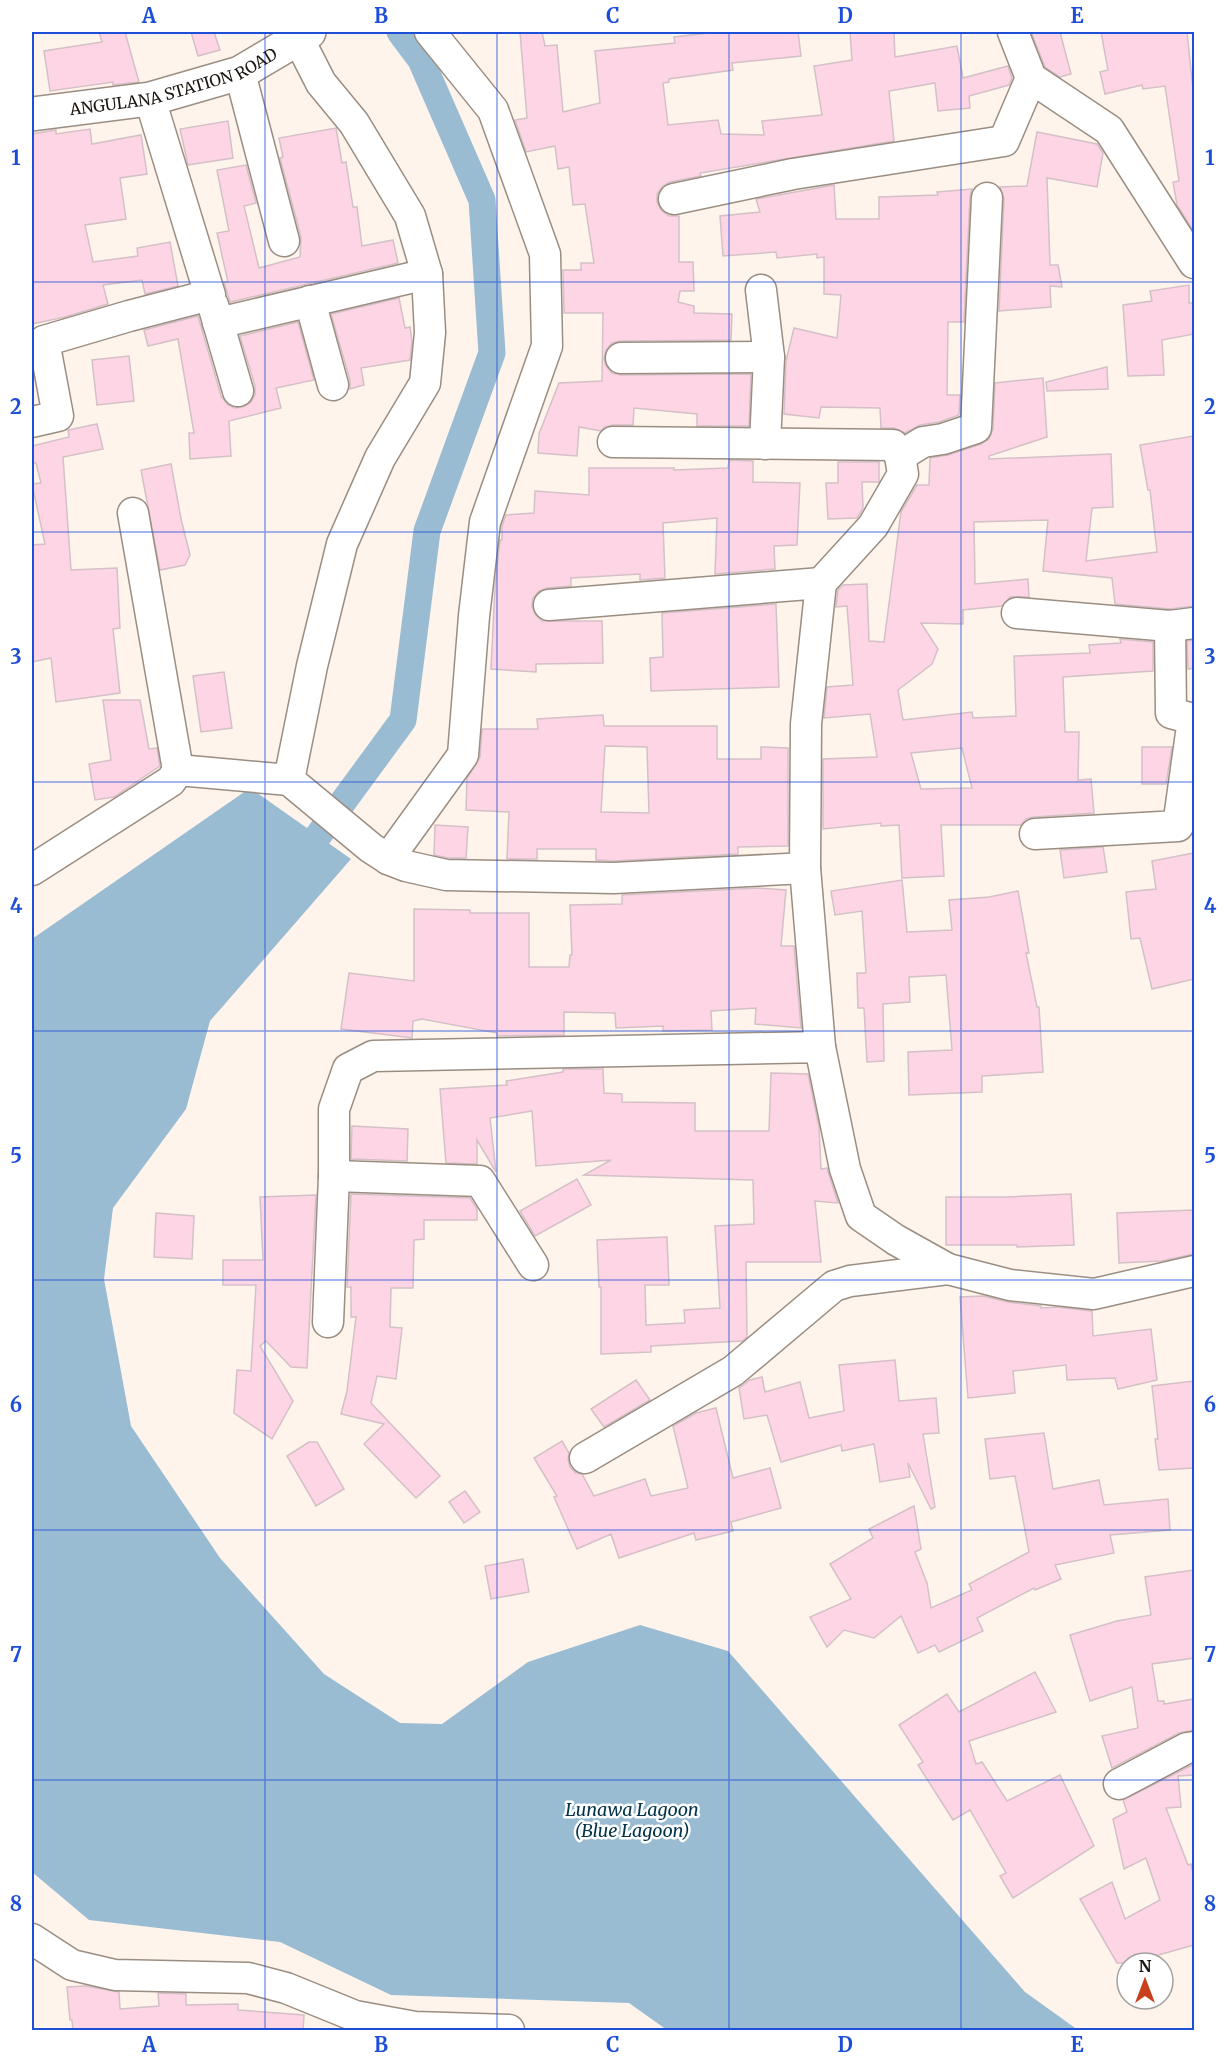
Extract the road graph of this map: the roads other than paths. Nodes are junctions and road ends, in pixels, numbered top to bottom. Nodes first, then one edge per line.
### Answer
1 (430, 32) edge
2 (1013, 32) edge
3 (301, 34) edge
4 (240, 73) junction
5 (1031, 78) junction
6 (150, 99) junction
7 (32, 114) edge
8 (987, 198) dead end
9 (674, 199) dead end
10 (284, 241) dead end
11 (1194, 263) edge
12 (427, 274) junction
13 (761, 290) dead end
14 (310, 301) junction
15 (214, 309) junction
16 (769, 357) junction
17 (621, 358) dead end
18 (333, 385) dead end
19 (238, 391) dead end
20 (32, 422) edge
21 (613, 442) dead end
22 (765, 444) junction
23 (900, 456) junction
24 (133, 513) dead end
25 (821, 583) junction
26 (549, 605) dead end
27 (1017, 613) dead end
28 (1182, 624) edge
29 (178, 770) junction
30 (294, 783) junction
31 (1035, 834) dead end
32 (380, 854) junction
33 (805, 868) junction
34 (32, 870) edge
35 (820, 1047) junction
36 (334, 1176) junction
37 (533, 1265) dead end
38 (948, 1269) junction
39 (1194, 1271) edge
40 (328, 1322) dead end
41 (585, 1458) dead end
42 (1194, 1747) edge
43 (1119, 1784) dead end
44 (32, 1939) edge
45 (509, 2031) edge

1 - 32 street
2 - 5 street
3 - 4 street, ANGULANA STATION ROAD
3 - 12 street
4 - 6 street, ANGULANA STATION ROAD
4 - 10 street
5 - 9 street
5 - 11 street
6 - 7 street, ANGULANA STATION ROAD
6 - 15 street
8 - 23 street
12 - 14 street
12 - 30 street
13 - 16 street
14 - 15 street
14 - 18 street
15 - 19 street
15 - 20 street
16 - 17 street
16 - 22 street
21 - 22 street
22 - 23 street
23 - 25 street
24 - 29 street
25 - 26 street
25 - 33 street
27 - 28 street
28 - 31 street
29 - 30 street
29 - 34 street
30 - 32 street
32 - 33 street
33 - 35 street
35 - 36 street
35 - 38 street
36 - 37 street
36 - 40 street
38 - 39 street
38 - 41 street
42 - 43 street
44 - 45 street

